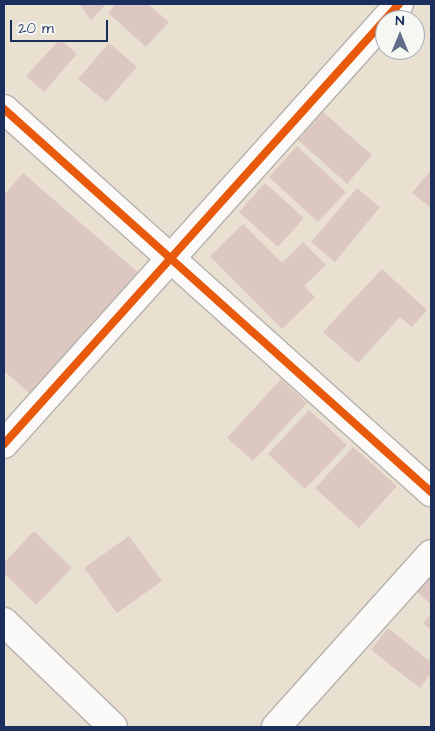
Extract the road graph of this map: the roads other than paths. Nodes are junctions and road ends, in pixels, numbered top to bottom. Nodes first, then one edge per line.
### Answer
1 (399, 4) edge
2 (4, 108) edge
3 (170, 258) junction
4 (4, 444) edge
5 (431, 492) edge
6 (431, 554) edge
7 (4, 622) edge
8 (113, 727) edge
9 (276, 727) edge

1 - 3 street
2 - 3 street
3 - 4 street
3 - 5 street
6 - 9 street
7 - 8 street

